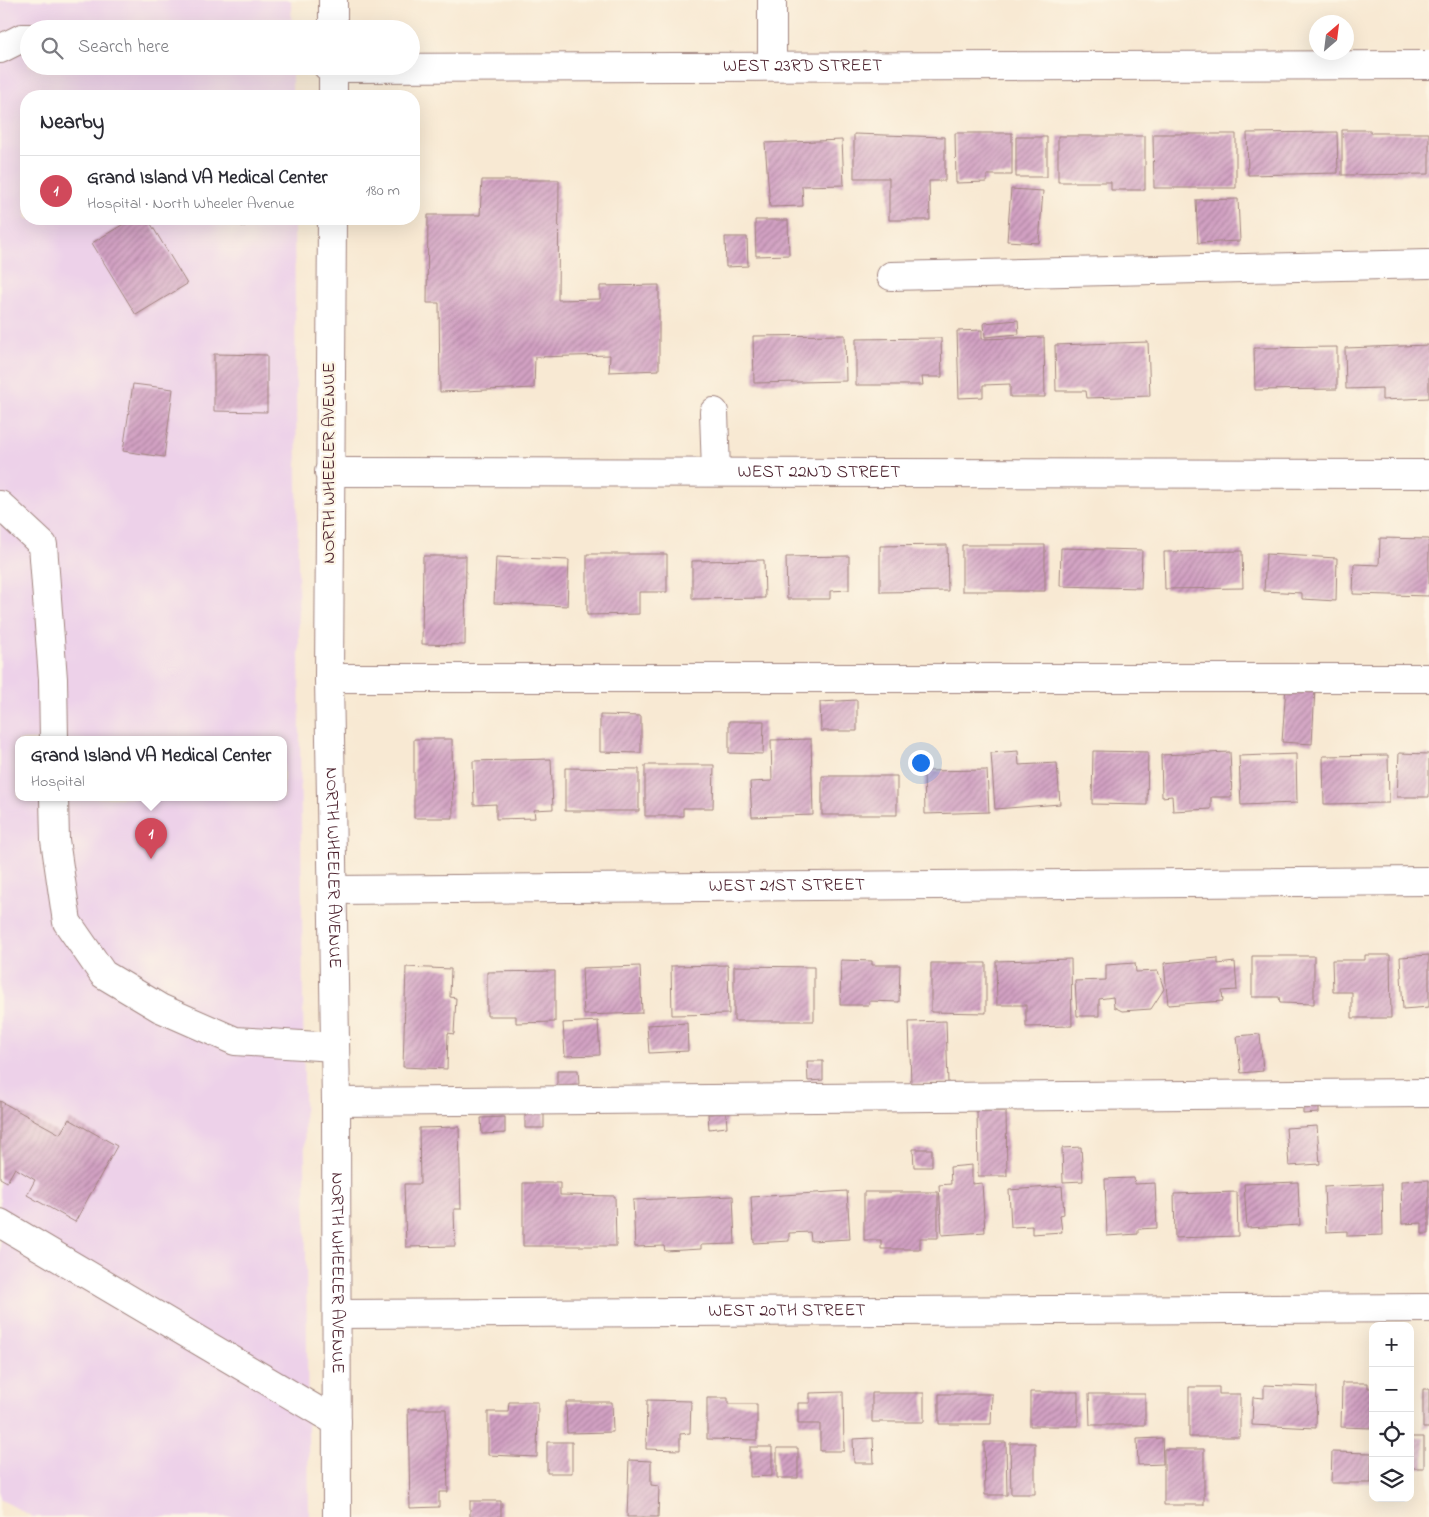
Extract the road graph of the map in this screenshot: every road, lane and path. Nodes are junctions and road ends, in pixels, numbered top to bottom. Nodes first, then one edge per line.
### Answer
1 (333, 0) edge
2 (772, 0) edge
3 (333, 20) edge
4 (20, 39) edge
5 (0, 49) edge
6 (1429, 65) edge
7 (772, 66) junction
8 (420, 67) edge
9 (332, 75) edge
10 (333, 90) edge
11 (332, 225) edge
12 (1429, 264) edge
13 (891, 276) dead end
14 (714, 412) dead end
15 (329, 472) junction
16 (716, 472) junction
17 (1429, 474) edge
18 (0, 505) edge
19 (329, 678) junction
20 (1429, 678) edge
21 (54, 736) edge
22 (54, 801) edge
23 (1429, 882) edge
24 (333, 890) junction
25 (335, 1047) junction
26 (1429, 1094) edge
27 (336, 1102) junction
28 (0, 1223) edge
29 (1429, 1308) edge
30 (337, 1314) junction
31 (337, 1422) junction
32 (337, 1517) edge

1 - 3 street
2 - 7 street
4 - 5 street
6 - 7 street, WEST 23RD STREET
7 - 8 street, WEST 23RD STREET
9 - 10 street
11 - 15 street, NORTH WHEELER AVENUE
12 - 13 street
14 - 16 street
15 - 16 street, WEST 22ND STREET
15 - 19 street, NORTH WHEELER AVENUE
16 - 17 street, WEST 22ND STREET
18 - 21 street
19 - 20 street
19 - 24 street, NORTH WHEELER AVENUE
22 - 25 street
23 - 24 street, WEST 21ST STREET
24 - 25 street, NORTH WHEELER AVENUE
25 - 27 street, NORTH WHEELER AVENUE
26 - 27 street
27 - 30 street, NORTH WHEELER AVENUE
28 - 31 street
29 - 30 street, WEST 20TH STREET
30 - 31 street, NORTH WHEELER AVENUE
31 - 32 street, NORTH WHEELER AVENUE

